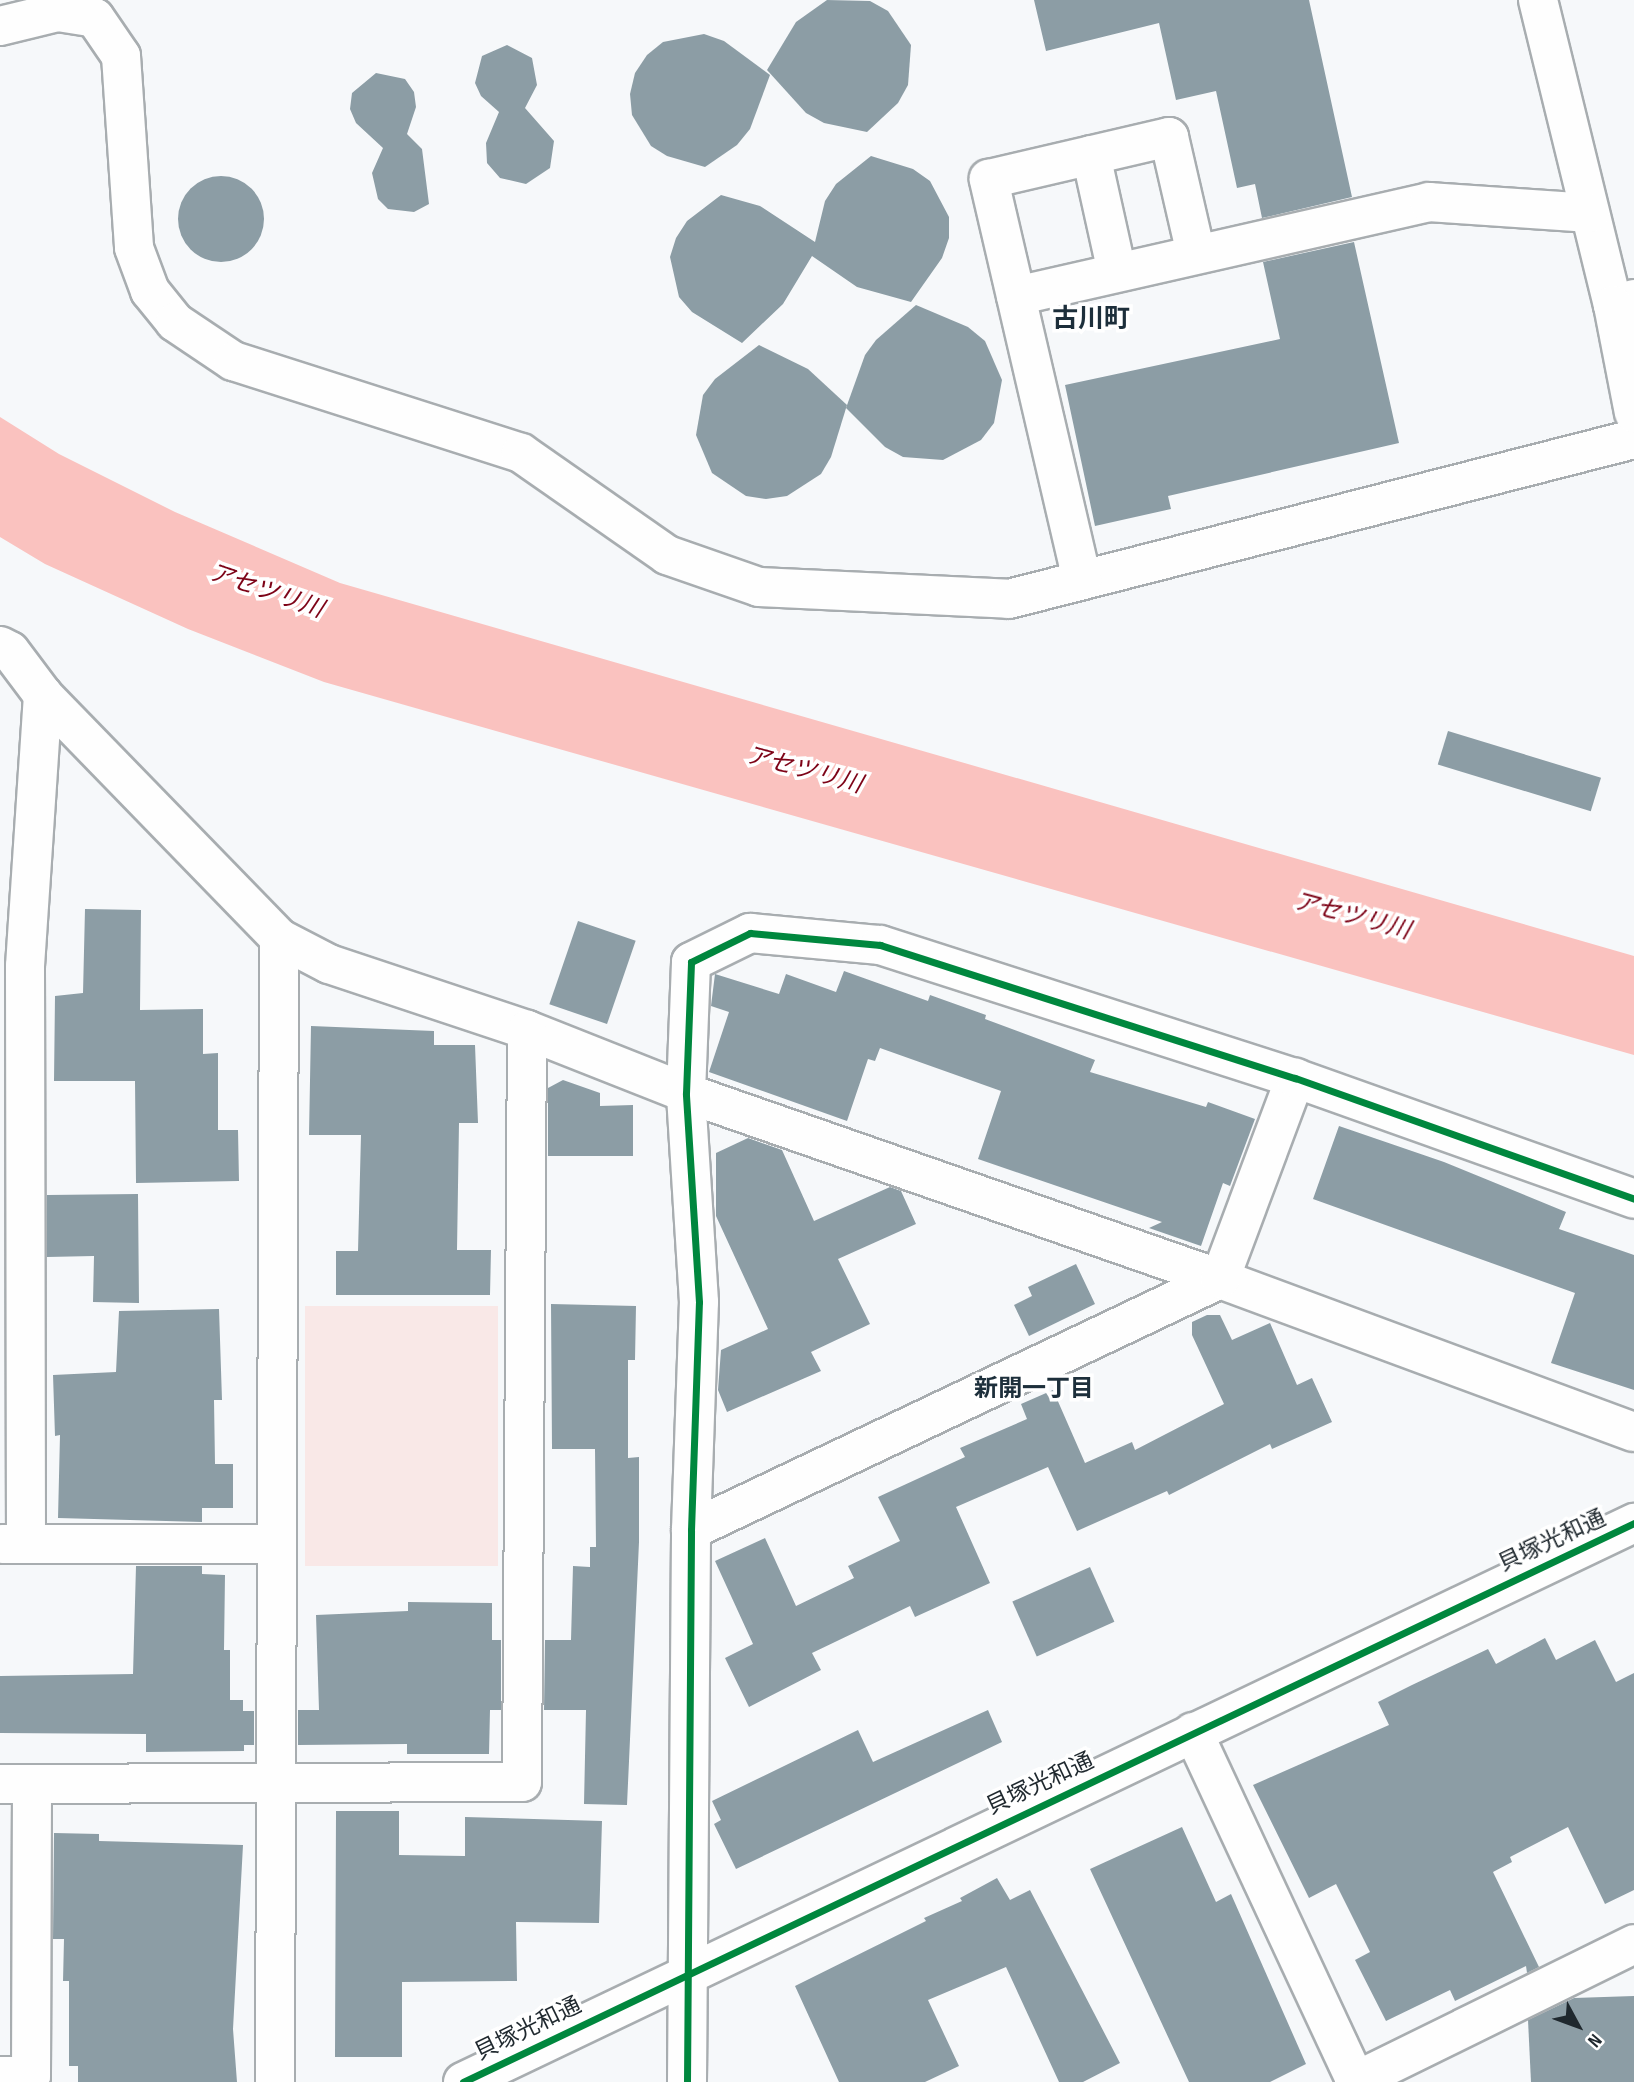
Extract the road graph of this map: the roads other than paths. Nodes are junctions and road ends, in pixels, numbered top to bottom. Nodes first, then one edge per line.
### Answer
1 (1538, 0) edge
2 (0, 26) edge
3 (1091, 155) junction
4 (1590, 213) junction
5 (1196, 254) junction
6 (1118, 272) junction
7 (1016, 296) junction
8 (1624, 302) edge
9 (1634, 412) edge
10 (1634, 439) edge
11 (1082, 580) junction
12 (0, 646) edge
13 (43, 695) junction
14 (279, 937) junction
15 (13, 964) edge
16 (527, 1030) junction
17 (1296, 1078) junction
18 (686, 1093) junction
19 (1634, 1199) edge
20 (1220, 1279) junction
21 (1634, 1432) edge
22 (1634, 1523) edge
23 (691, 1530) junction
24 (13, 1543) edge
25 (276, 1544) junction
26 (1194, 1732) junction
27 (275, 1782) junction
28 (16, 1784) edge
29 (1634, 1944) edge
30 (687, 1973) junction
31 (0, 2076) edge
32 (275, 2082) edge
33 (463, 2082) edge
34 (687, 2082) edge
35 (1356, 2082) edge

1 - 4 street
2 - 11 street
3 - 5 street
3 - 6 street
3 - 7 street
4 - 5 street
4 - 8 street
5 - 6 street
6 - 7 street
7 - 11 street
8 - 9 street
10 - 11 street
12 - 13 street
13 - 14 street
13 - 15 street
14 - 16 street
14 - 25 street
15 - 24 street
16 - 18 street
16 - 27 street
17 - 18 street
17 - 19 street
17 - 20 street
18 - 20 street
18 - 23 street
20 - 21 street
20 - 23 street
22 - 26 street, 貝塚光和通
23 - 30 street
24 - 25 street
25 - 27 street
26 - 30 street, 貝塚光和通
26 - 35 street
27 - 28 street
27 - 32 street
28 - 31 street
29 - 35 street
30 - 33 street, 貝塚光和通
30 - 34 street

